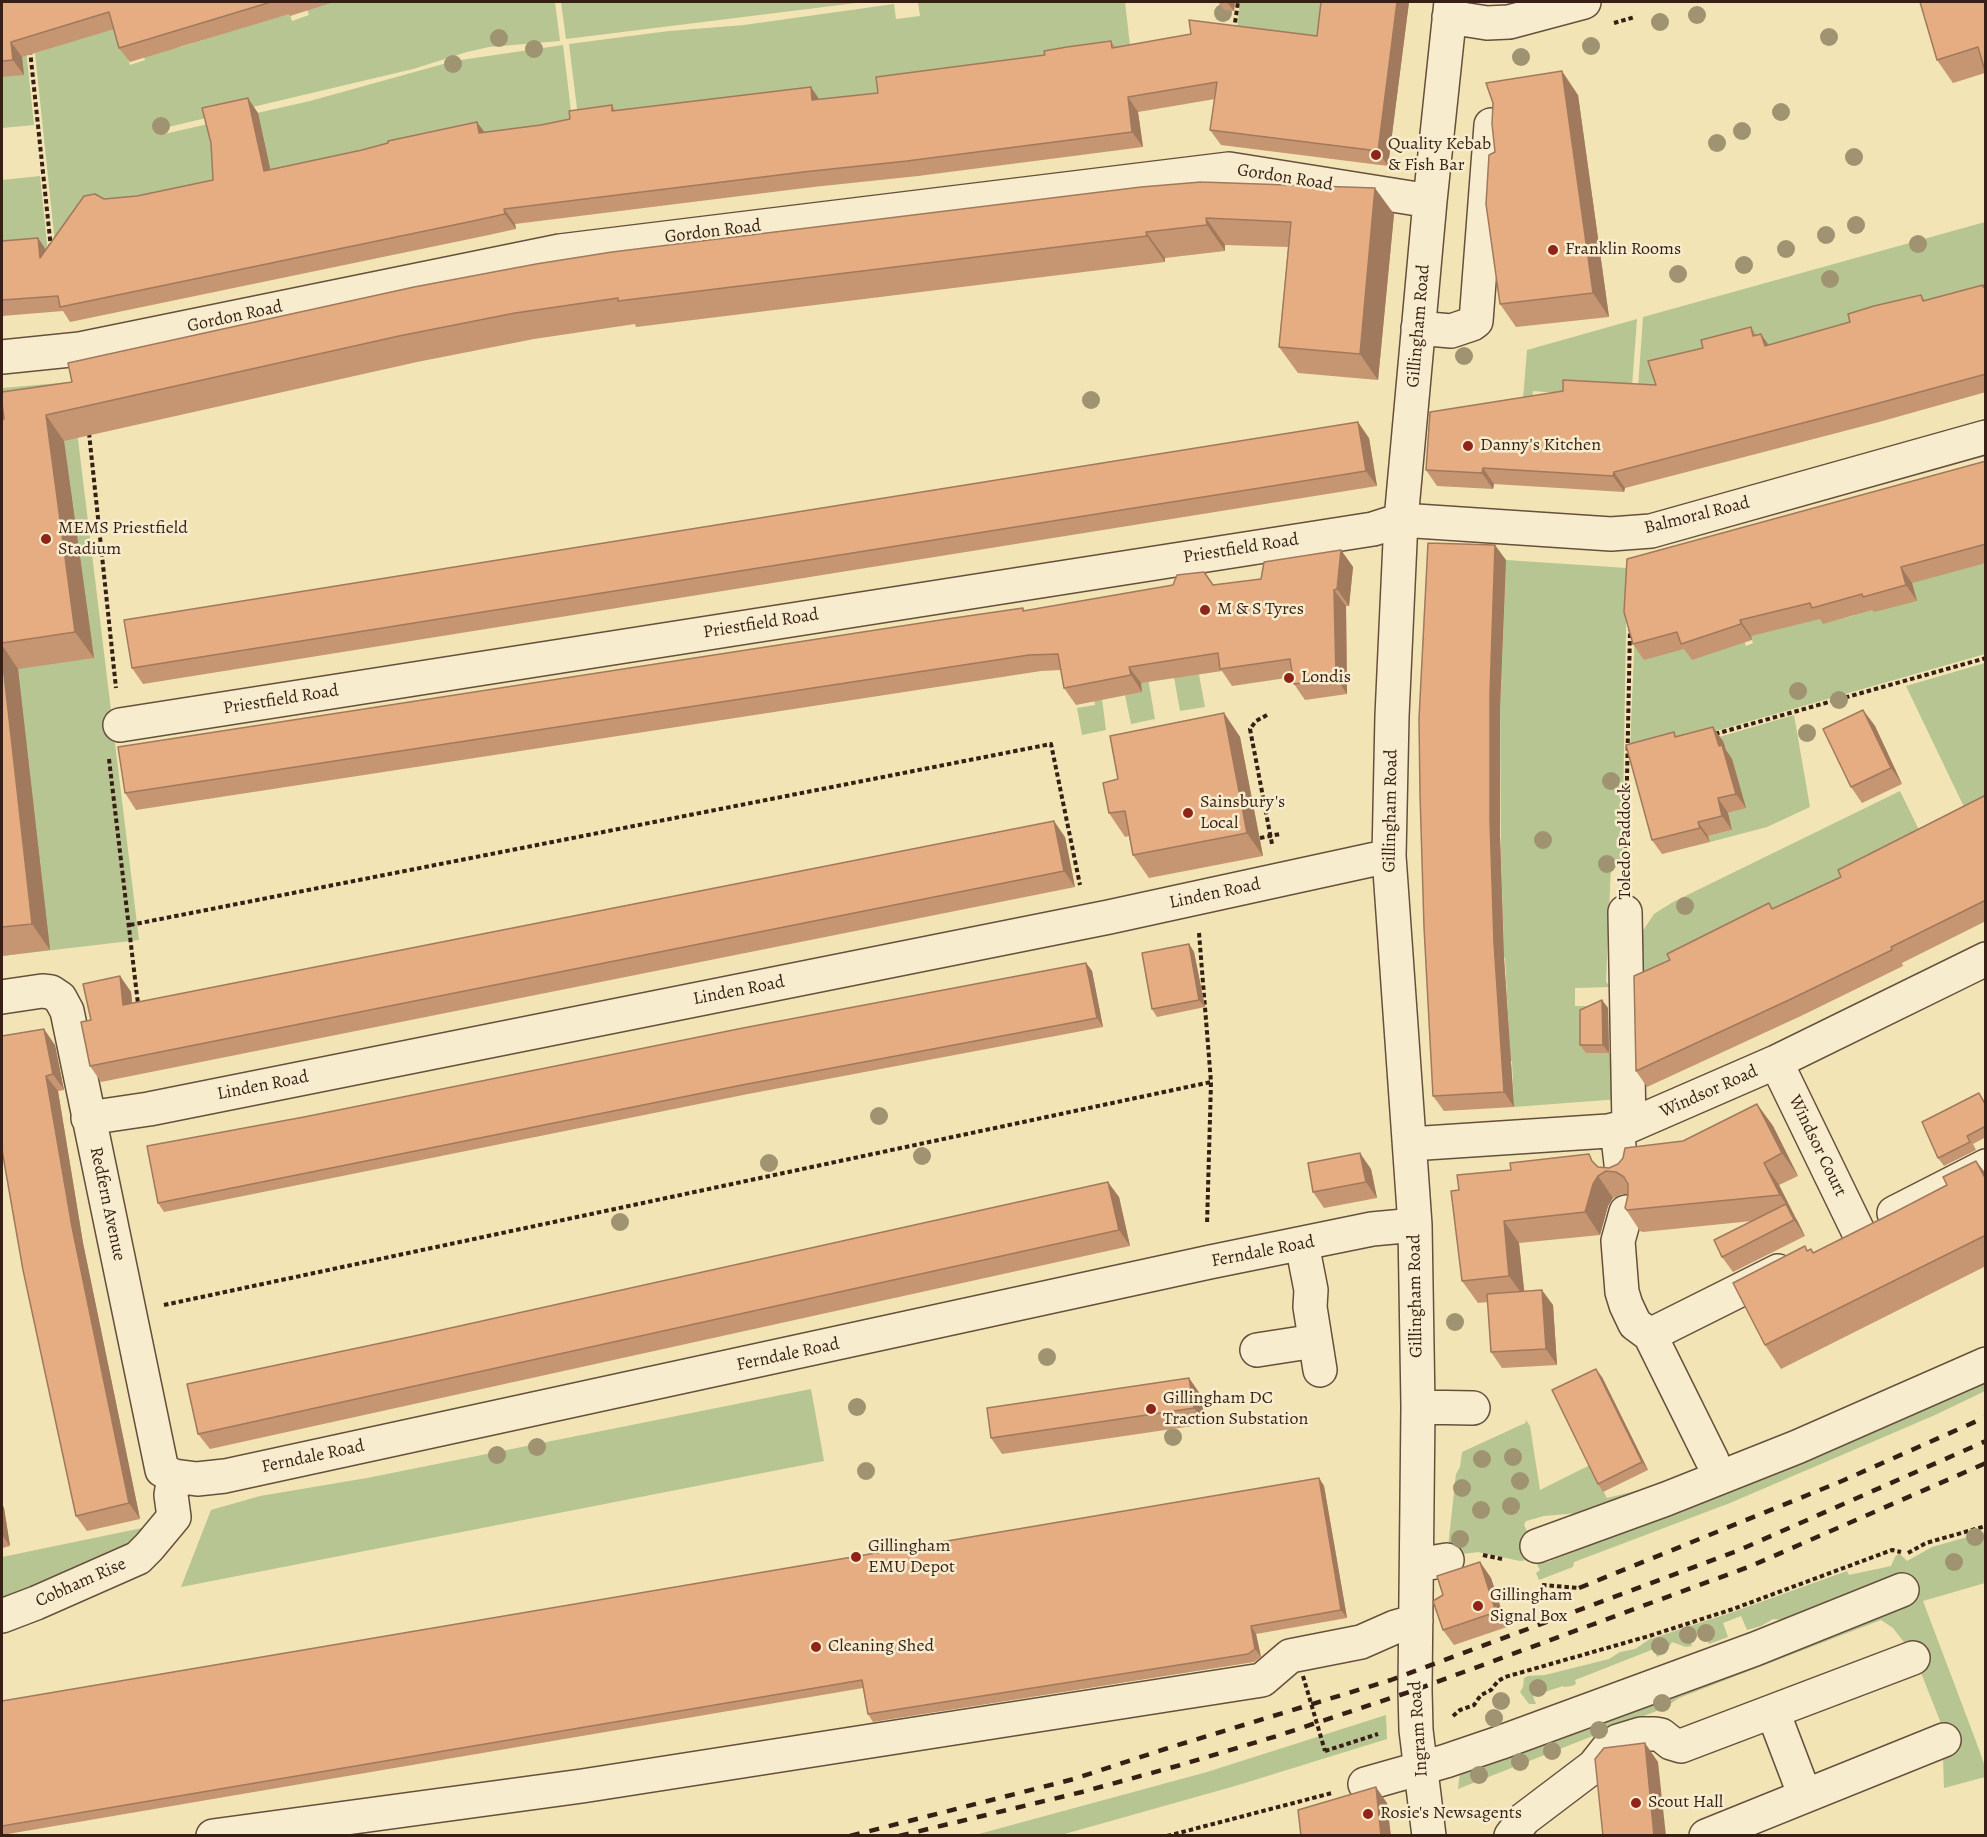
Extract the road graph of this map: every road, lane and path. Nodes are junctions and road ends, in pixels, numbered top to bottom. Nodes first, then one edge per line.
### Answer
1 (1238, 2) edge
2 (1584, 2) edge
3 (1450, 9) edge
4 (1233, 37) edge
5 (30, 48) edge
6 (1491, 125) edge
7 (1430, 201) junction
8 (51, 248) edge
9 (1418, 328) junction
10 (2, 357) edge
11 (88, 431) edge
12 (1986, 437) edge
13 (1401, 520) junction
14 (1630, 625) edge
15 (1986, 658) edge
16 (1267, 715) dead end
17 (120, 725) junction
18 (1713, 735) edge
19 (1627, 754) junction
20 (1634, 755) edge
21 (1280, 834) dead end
22 (1271, 836) junction
23 (1260, 838) dead end
24 (1272, 844) dead end
25 (1389, 856) junction
26 (1082, 896) dead end
27 (1196, 899) junction
28 (1625, 912) joint
29 (130, 925) junction
30 (1986, 958) edge
31 (2, 997) edge
32 (138, 1006) edge
33 (1776, 1062) junction
34 (1211, 1082) junction
35 (88, 1118) junction
36 (1623, 1128) junction
37 (1410, 1144) junction
38 (1986, 1166) edge
39 (1622, 1172) edge
40 (1415, 1225) junction
41 (1622, 1226) dead end
42 (1858, 1231) junction
43 (1302, 1244) junction
44 (1210, 1262) junction
45 (131, 1312) junction
46 (1650, 1335) junction
47 (1257, 1350) dead end
48 (1986, 1364) edge
49 (1418, 1407) junction
50 (1473, 1408) dead end
51 (1712, 1460) dead end
52 (168, 1473) junction
53 (1986, 1526) edge
54 (1537, 1546) dead end
55 (1902, 1590) dead end
56 (2, 1616) edge
57 (1416, 1621) junction
58 (1913, 1658) dead end
59 (1303, 1676) dead end
60 (1773, 1712) junction
61 (1450, 1718) dead end
62 (1386, 1732) dead end
63 (1944, 1740) dead end
64 (1420, 1767) junction
65 (1365, 1784) joint
66 (1805, 1796) junction
67 (213, 1836) edge
68 (1167, 1836) edge
69 (1429, 1836) edge
70 (1511, 1836) edge
71 (1706, 1836) edge

1 - 4 path
2 - 3 street
3 - 7 street, Gillingham Road
5 - 8 path
6 - 9 street
7 - 9 street, Gillingham Road
7 - 10 street, Gordon Road
9 - 13 street, Gillingham Road
11 - 17 path
12 - 13 street, Balmoral Road
13 - 17 street, Priestfield Road
13 - 25 street, Gillingham Road
14 - 19 path, Toledo Paddock
15 - 18 path
16 - 22 path
17 - 29 path
19 - 20 path
19 - 28 path, Toledo Paddock
21 - 22 path
22 - 23 path
22 - 24 path
25 - 27 street, Linden Road
25 - 37 street, Gillingham Road
26 - 29 path
27 - 34 path
27 - 35 street, Linden Road
28 - 36 street, Toledo Paddock
29 - 32 path
30 - 33 street, Windsor Road
31 - 35 street, Redfern Avenue
33 - 36 street, Windsor Road
33 - 42 street, Windsor Court
34 - 44 path
34 - 45 path
35 - 45 street, Redfern Avenue
36 - 37 street, Windsor Road
36 - 39 street, Toledo Paddock
37 - 40 street, Gillingham Road
38 - 42 street
40 - 43 street, Ferndale Road
40 - 49 street, Gillingham Road
41 - 46 street
42 - 46 street
43 - 44 street, Ferndale Road
43 - 47 street
44 - 52 street, Ferndale Road
45 - 52 street, Redfern Avenue
46 - 51 street
48 - 54 street
49 - 50 street
49 - 57 street, Gillingham Road
52 - 56 street, Cobham Rise
53 - 61 path
55 - 64 street
57 - 64 street, Ingram Road
57 - 67 street
58 - 60 street
59 - 62 path, bridge
60 - 66 street
60 - 70 street
63 - 66 street
64 - 65 street
64 - 69 street, Ingram Road
65 - 68 path
66 - 71 street

